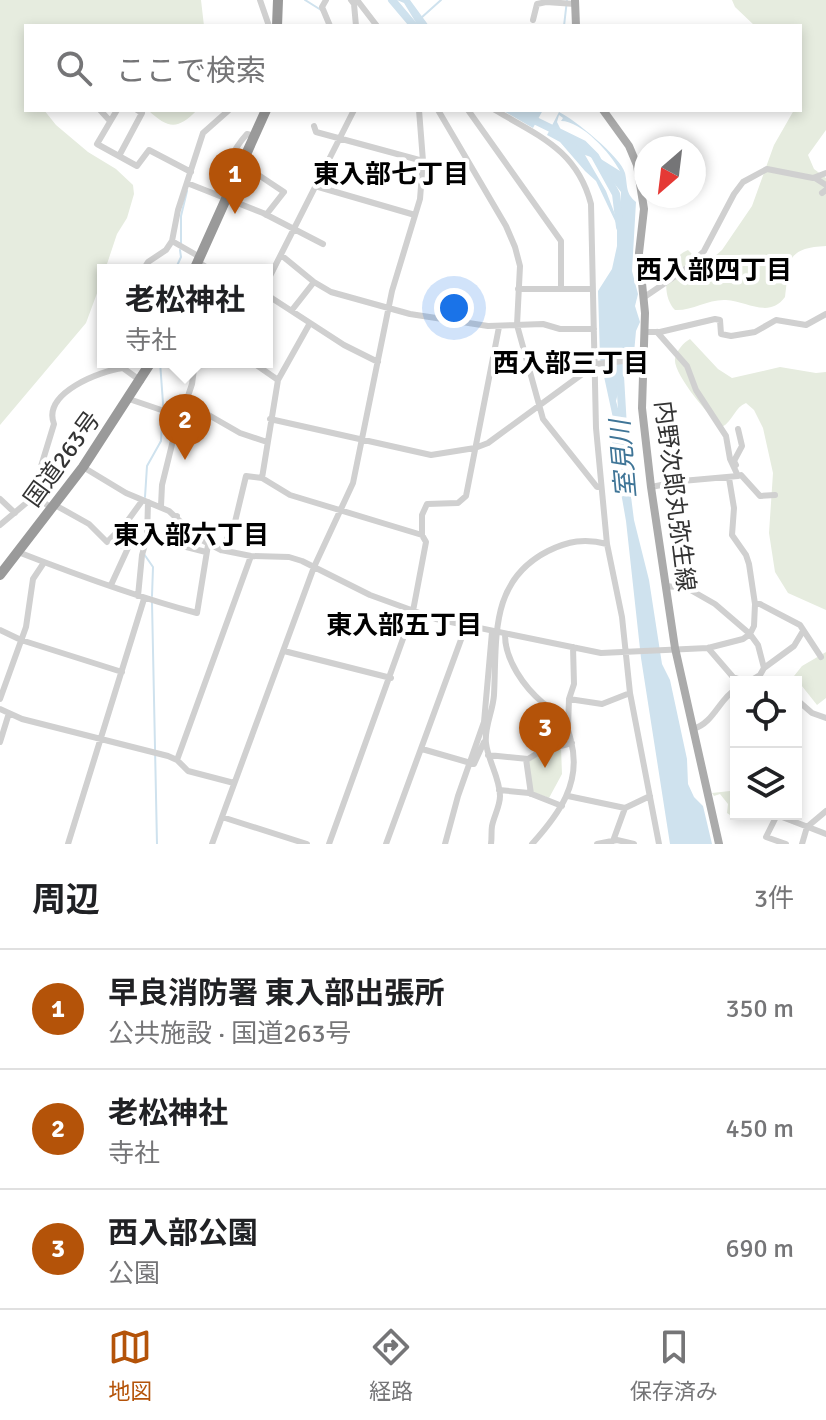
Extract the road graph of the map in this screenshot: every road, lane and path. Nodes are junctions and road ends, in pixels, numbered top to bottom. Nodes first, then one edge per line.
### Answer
1 (260, 0) edge
2 (278, 0) edge
3 (326, 0) edge
4 (351, 0) edge
5 (357, 0) edge
6 (570, 3) edge
7 (533, 20) dead end
8 (268, 24) edge
9 (277, 24) edge
10 (329, 24) edge
11 (356, 24) edge
12 (375, 24) edge
13 (575, 24) edge
14 (102, 112) edge
15 (116, 112) edge
16 (140, 112) edge
17 (227, 112) edge
18 (265, 112) edge
19 (353, 112) edge
20 (419, 112) edge
21 (439, 112) edge
22 (469, 112) edge
23 (498, 112) edge
24 (604, 112) edge
25 (110, 121) junction
26 (314, 126) dead end
27 (254, 136) junction
28 (340, 138) junction
29 (119, 156) junction
30 (423, 161) junction
31 (242, 164) junction
32 (191, 172) junction
33 (826, 173) edge
34 (815, 178) junction
35 (190, 184) junction
36 (315, 186) junction
37 (825, 189) edge
38 (222, 195) junction
39 (266, 215) junction
40 (415, 215) junction
41 (294, 229) junction
42 (177, 244) junction
43 (323, 244) dead end
44 (281, 255) junction
45 (197, 263) edge
46 (147, 264) edge
47 (273, 270) edge
48 (314, 282) junction
49 (518, 289) junction
50 (561, 289) junction
51 (591, 289) junction
52 (643, 298) junction
53 (273, 299) edge
54 (388, 307) junction
55 (292, 310) junction
56 (826, 314) edge
57 (310, 323) junction
58 (517, 325) junction
59 (499, 327) junction
60 (594, 329) junction
61 (645, 332) junction
62 (657, 332) junction
63 (640, 359) junction
64 (378, 362) junction
65 (595, 365) junction
66 (116, 368) edge
67 (128, 368) edge
68 (148, 368) edge
69 (194, 368) edge
70 (261, 368) edge
71 (278, 380) junction
72 (141, 381) junction
73 (129, 399) junction
74 (186, 402) junction
75 (538, 405) junction
76 (179, 416) junction
77 (270, 419) junction
78 (738, 429) dead end
79 (363, 440) junction
80 (267, 442) junction
81 (475, 448) junction
82 (83, 467) junction
83 (739, 476) junction
84 (262, 478) junction
85 (729, 478) junction
86 (601, 487) junction
87 (651, 487) junction
88 (32, 495) junction
89 (775, 495) dead end
90 (0, 499) edge
91 (145, 502) junction
92 (53, 506) junction
93 (161, 506) junction
94 (342, 510) junction
95 (15, 513) junction
96 (177, 516) junction
97 (126, 523) junction
98 (0, 525) edge
99 (422, 535) junction
100 (159, 540) dead end
101 (167, 542) junction
102 (607, 544) junction
103 (207, 549) junction
104 (221, 550) junction
105 (18, 552) junction
106 (251, 556) junction
107 (43, 564) junction
108 (314, 567) junction
109 (0, 575) edge
110 (111, 585) junction
111 (665, 586) junction
112 (146, 599) junction
113 (755, 604) junction
114 (413, 611) junction
115 (466, 626) junction
116 (0, 630) edge
117 (803, 631) junction
118 (498, 633) junction
119 (750, 634) junction
120 (21, 640) junction
121 (573, 647) junction
122 (708, 648) junction
123 (672, 649) junction
124 (284, 651) junction
125 (629, 653) junction
126 (821, 657) dead end
127 (764, 668) junction
128 (122, 672) junction
129 (732, 676) edge
130 (758, 676) edge
131 (391, 678) junction
132 (630, 693) junction
133 (730, 693) edge
134 (0, 699) edge
135 (569, 699) junction
136 (802, 704) edge
137 (0, 709) edge
138 (9, 713) junction
139 (826, 718) edge
140 (693, 729) junction
141 (568, 730) junction
142 (101, 739) junction
143 (485, 739) junction
144 (0, 742) edge
145 (572, 743) junction
146 (422, 749) junction
147 (488, 755) junction
148 (526, 759) junction
149 (177, 760) junction
150 (470, 763) junction
151 (234, 783) junction
152 (499, 790) junction
153 (531, 794) junction
154 (568, 796) junction
155 (650, 796) junction
156 (562, 806) junction
157 (625, 808) junction
158 (826, 811) edge
159 (222, 817) junction
160 (774, 820) edge
161 (790, 820) edge
162 (807, 827) junction
163 (274, 833) junction
164 (826, 834) edge
165 (613, 841) junction
166 (68, 844) edge
167 (212, 844) edge
168 (270, 844) edge
169 (307, 844) edge
170 (329, 844) edge
171 (386, 844) edge
172 (445, 844) edge
173 (491, 844) edge
174 (532, 844) edge
175 (597, 844) edge
176 (634, 844) edge
177 (659, 844) edge
178 (719, 844) edge
179 (786, 844) edge
180 (802, 844) edge

1 - 8 street
2 - 9 highway
3 - 10 street
4 - 11 street
5 - 12 street
6 - 7 street
6 - 13 main road
14 - 25 street
15 - 25 street
16 - 29 street
17 - 32 street
18 - 27 highway
19 - 28 street
20 - 30 street
21 - 49 street
22 - 50 street
23 - 51 street
24 - 52 main road, 内野次郎丸弥生線
25 - 29 street
26 - 28 street
27 - 31 highway
27 - 38 street
28 - 30 street
28 - 36 street
29 - 32 street
30 - 40 street
31 - 38 highway
31 - 39 street
32 - 35 street
33 - 34 street
34 - 37 street
34 - 52 street
35 - 38 street
35 - 42 street
36 - 40 street
36 - 41 street
38 - 39 street
38 - 45 highway
39 - 41 street
40 - 54 street
41 - 43 street
41 - 44 street
42 - 45 street
42 - 46 street
44 - 47 street
44 - 48 street
48 - 54 street
48 - 55 street
49 - 50 street
49 - 58 street
50 - 51 street
51 - 60 street
52 - 61 main road, 内野次郎丸弥生線
53 - 55 street
54 - 59 street
54 - 64 street
55 - 57 street
56 - 62 street
57 - 64 street
57 - 71 street
58 - 59 street
58 - 60 street
58 - 75 street
59 - 81 street
60 - 65 street
61 - 62 street
61 - 63 main road, 内野次郎丸弥生線
62 - 83 street
63 - 65 street
63 - 87 main road, 内野次郎丸弥生線
64 - 79 street
65 - 75 street
65 - 86 street
66 - 88 street
67 - 72 street
68 - 72 highway, 国道263号
69 - 74 street
70 - 71 street
71 - 77 street
72 - 73 highway, 国道263号
73 - 76 street
73 - 82 highway, 国道263号
74 - 76 street
74 - 80 street
75 - 81 street
75 - 86 street
76 - 93 street
77 - 79 street
77 - 80 street
78 - 83 street
79 - 81 street
79 - 94 street
80 - 84 street
81 - 99 street
82 - 91 street
82 - 92 highway, 国道263号
83 - 85 street
83 - 89 street
84 - 94 street
84 - 104 street
85 - 87 street
85 - 113 street
86 - 102 street
87 - 111 main road, 内野次郎丸弥生線
88 - 92 street
88 - 95 street
90 - 95 street
91 - 93 street
91 - 97 street
91 - 112 street
92 - 97 street
92 - 105 highway, 国道263号
93 - 96 street
94 - 99 street
94 - 108 street
95 - 98 street
96 - 101 street
96 - 103 street
97 - 110 street
99 - 114 street
100 - 101 street
101 - 103 street
102 - 118 street
102 - 125 street
103 - 104 street
103 - 112 street
104 - 106 street
105 - 107 street
105 - 109 highway, 国道263号
106 - 108 street
106 - 149 street
107 - 110 street
107 - 120 street
108 - 114 street
108 - 124 street
110 - 112 street
111 - 119 street
111 - 123 main road, 内野次郎丸弥生線
112 - 128 street
113 - 117 street
113 - 119 street
114 - 115 street
114 - 131 street
115 - 118 street
115 - 146 street
116 - 120 street
117 - 126 street
117 - 127 street
118 - 121 street
118 - 141 street
118 - 143 street
118 - 150 street
119 - 122 street
119 - 127 street
120 - 128 street
120 - 134 street
121 - 125 street
121 - 135 street
122 - 123 street
122 - 129 street
123 - 125 street
123 - 140 main road, 内野次郎丸弥生線
124 - 131 street
124 - 151 street
125 - 132 street
127 - 130 street
128 - 142 street
131 - 170 street
132 - 135 street
132 - 155 street
133 - 140 street
135 - 141 street
136 - 139 street
137 - 138 street
138 - 142 street
138 - 144 street
140 - 178 main road, 内野次郎丸弥生線
141 - 145 street
142 - 149 street
142 - 166 street
143 - 147 street
143 - 150 street
145 - 148 street
145 - 154 street
146 - 150 street
146 - 171 street
147 - 148 street
147 - 152 street
148 - 153 street
149 - 151 street
150 - 172 street
151 - 159 street
152 - 153 street
152 - 173 street
153 - 156 street
154 - 156 street
154 - 157 street
155 - 157 street
155 - 177 street
156 - 174 street
157 - 165 street
158 - 162 street
159 - 163 street
159 - 167 street
160 - 179 street
161 - 162 street
162 - 164 street
162 - 180 street
163 - 168 street
163 - 169 street
165 - 175 street
165 - 176 street

